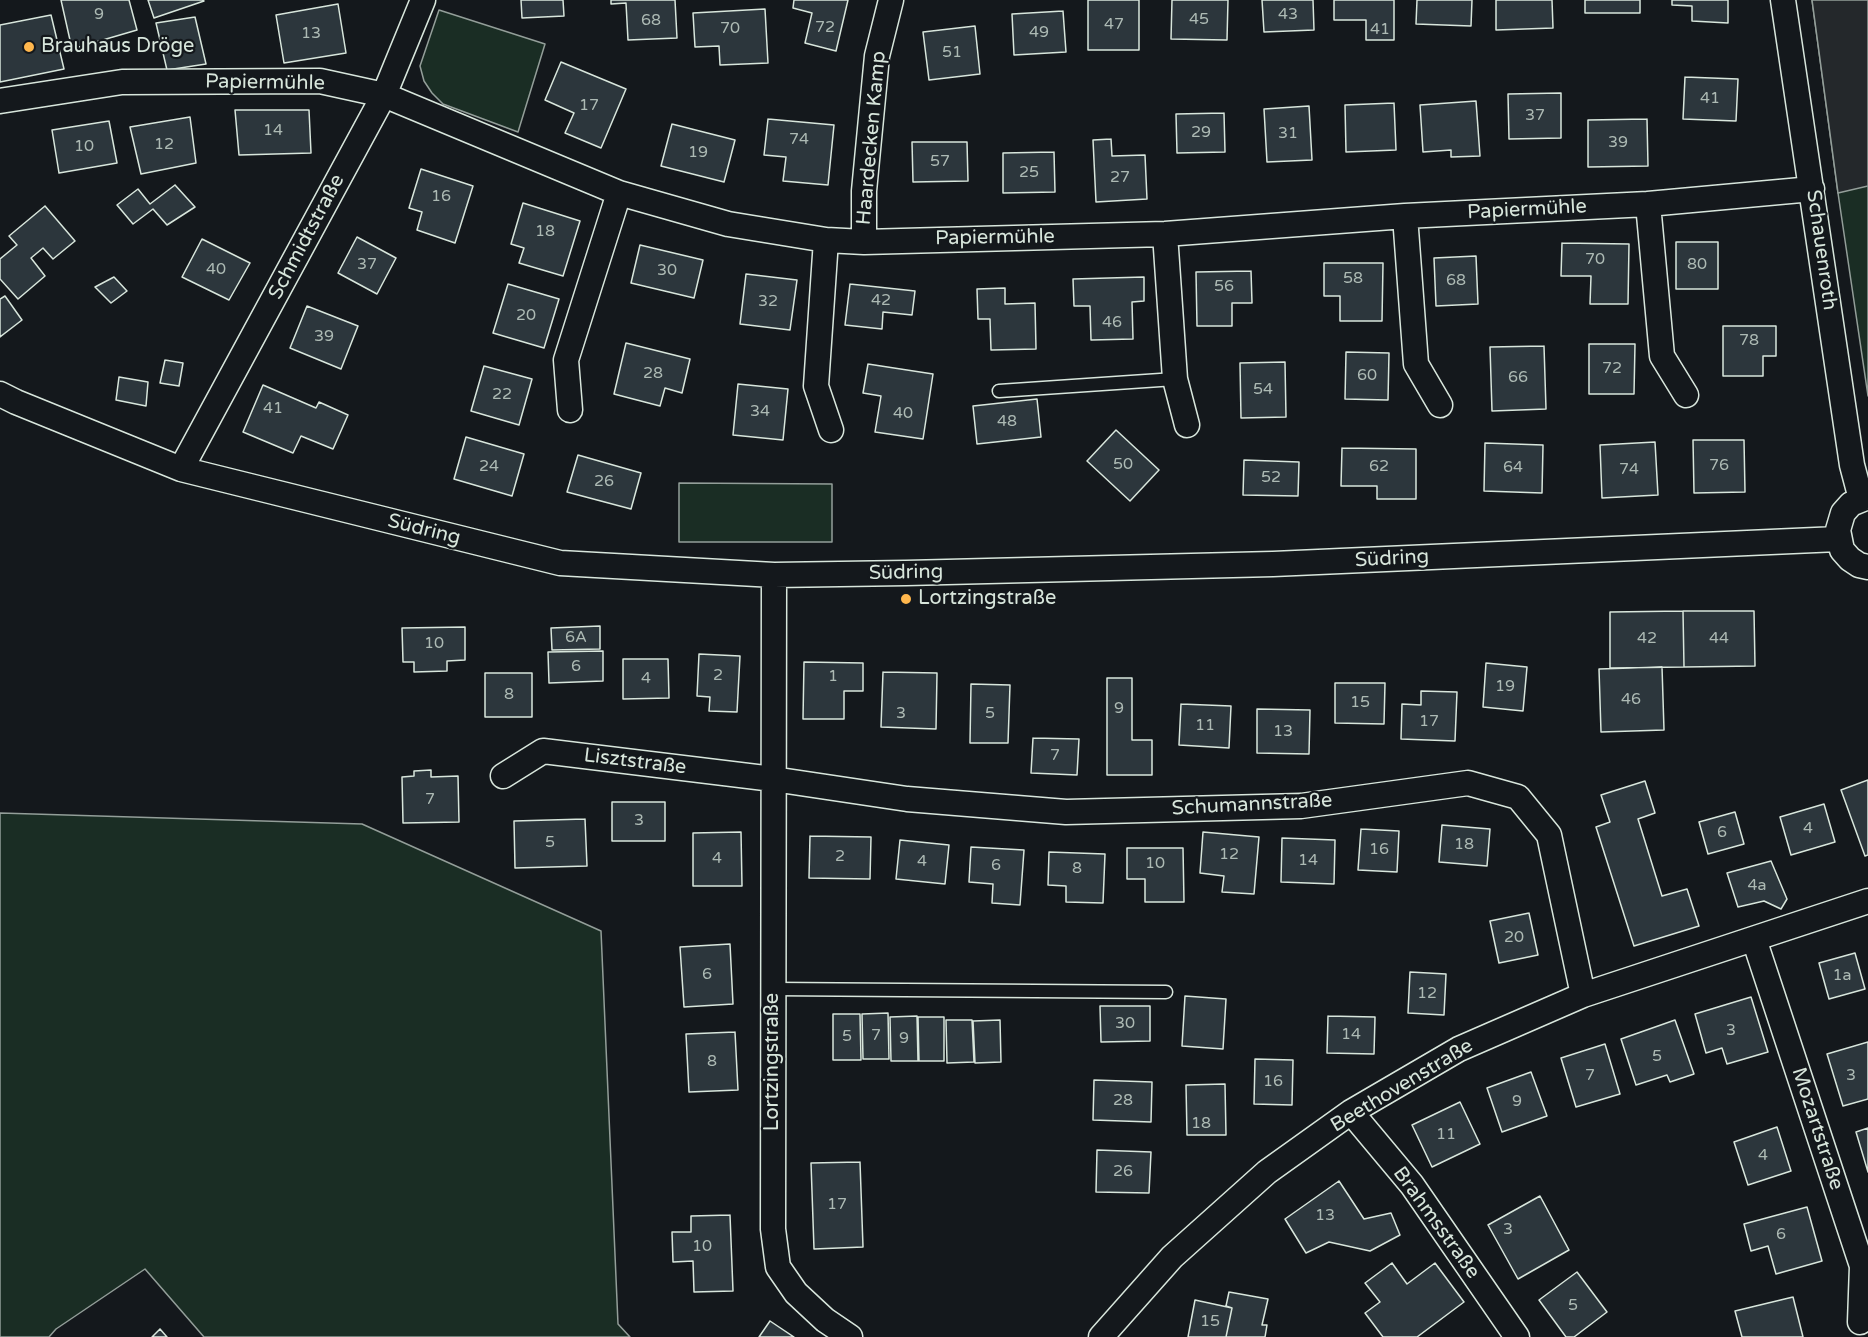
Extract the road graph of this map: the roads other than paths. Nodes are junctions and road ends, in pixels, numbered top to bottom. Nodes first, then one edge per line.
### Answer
1 (423, 0) edge
2 (891, 0) edge
3 (1783, 0) edge
4 (384, 95) junction
5 (0, 101) edge
6 (1812, 189) junction
7 (619, 193) junction
8 (1648, 204) junction
9 (1405, 216) junction
10 (1165, 234) junction
11 (826, 240) junction
12 (864, 242) junction
13 (1175, 379) junction
14 (999, 391) dead end
15 (0, 394) edge
16 (1686, 395) dead end
17 (1440, 405) dead end
18 (570, 410) dead end
19 (1187, 425) dead end
20 (831, 430) dead end
21 (181, 469) junction
22 (1865, 498) edge
23 (1838, 539) junction
24 (1868, 567) edge
25 (774, 575) junction
26 (503, 776) dead end
27 (772, 778) junction
28 (1868, 901) edge
29 (1754, 939) junction
30 (772, 989) junction
31 (1166, 992) dead end
32 (1583, 995) junction
33 (1352, 1112) junction
34 (1860, 1322) dead end
35 (850, 1337) edge
36 (1101, 1337) edge
37 (1517, 1337) edge

1 - 4 street, Schmidtstraße
2 - 12 street, Haardecken Kamp
3 - 6 street, Schauenroth
4 - 5 street, Papiermühle
4 - 7 street, Papiermühle
4 - 21 street, Schmidtstraße
6 - 8 street, Papiermühle
6 - 22 street, Schauenroth
7 - 11 street, Papiermühle
7 - 18 street
8 - 9 street, Papiermühle
8 - 16 street
9 - 10 street, Papiermühle
9 - 17 street
10 - 12 street, Papiermühle
10 - 13 street
11 - 12 street, Papiermühle
11 - 20 street
13 - 14 lane
13 - 19 street
15 - 21 street, Südring
21 - 25 street, Südring
22 - 23 street
23 - 24 street
23 - 25 street, Südring
25 - 27 street, Lortzingstraße
26 - 27 street, Lisztstraße
27 - 30 street, Lortzingstraße
27 - 32 street, Schumannstraße
28 - 29 street, Beethovenstraße
29 - 32 street, Beethovenstraße
29 - 34 street, Mozartstraße
30 - 31 lane
30 - 35 street, Lortzingstraße
32 - 33 street, Beethovenstraße
33 - 36 street, Beethovenstraße
33 - 37 street, Brahmsstraße

